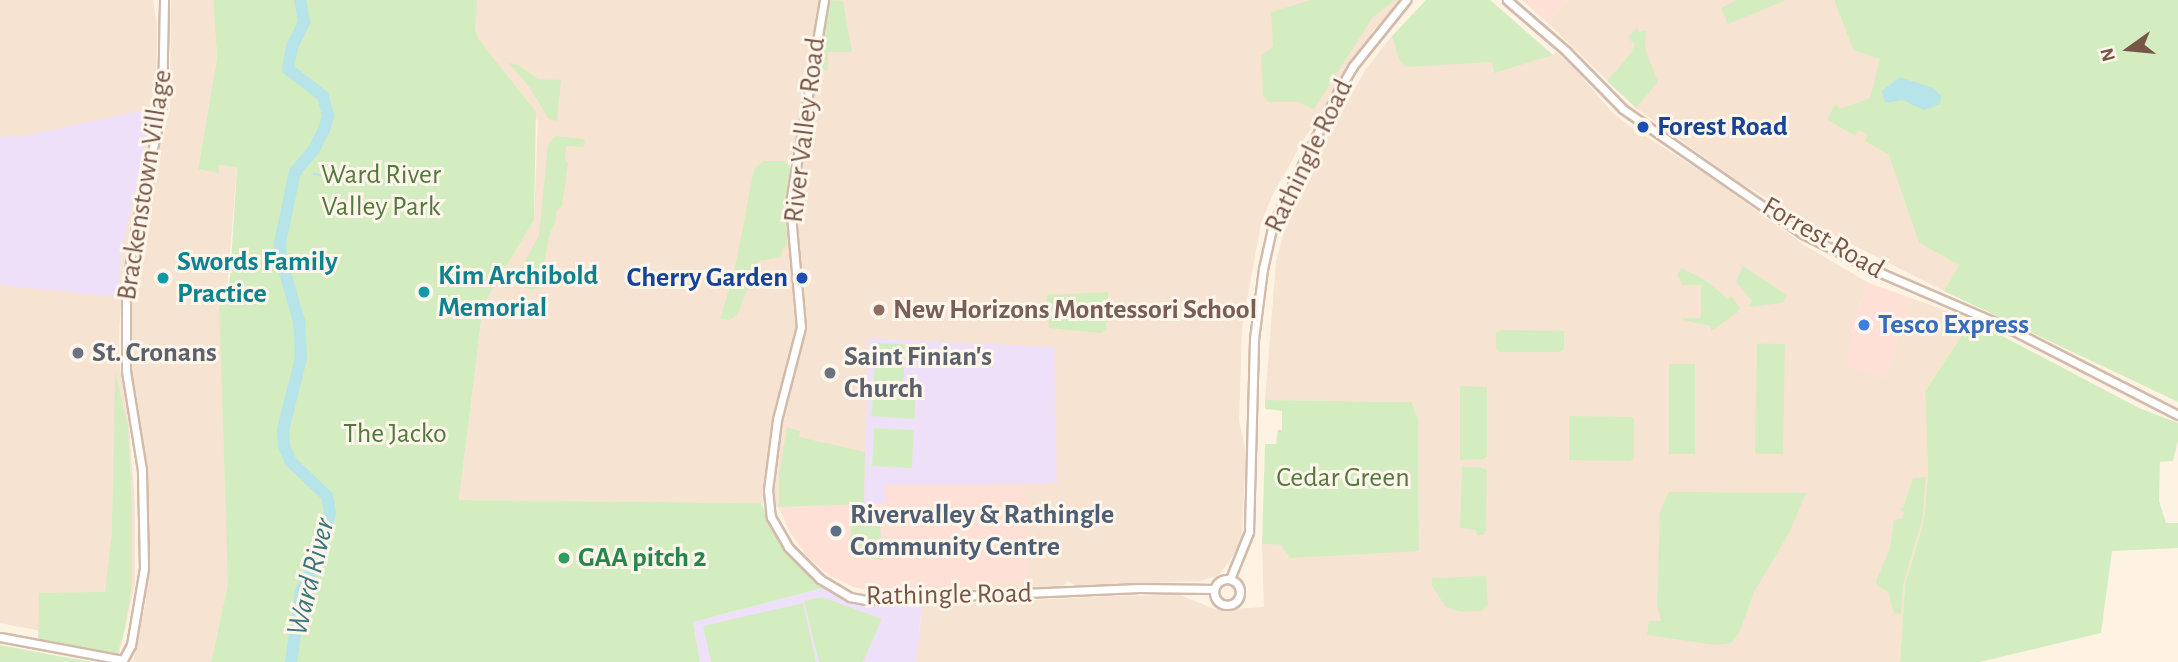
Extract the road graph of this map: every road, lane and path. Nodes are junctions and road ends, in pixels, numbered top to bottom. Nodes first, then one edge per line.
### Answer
1 (164, 0) edge
2 (824, 0) edge
3 (1406, 0) edge
4 (1507, 0) edge
5 (794, 260) joint
6 (2178, 415) edge
7 (1230, 579) junction
8 (1214, 589) junction
9 (0, 637) edge
10 (123, 661) edge

1 - 10 street, Brackenstown Village
2 - 5 street, River Valley Road
3 - 7 street, Rathingle Road
4 - 6 street, Forrest Road
5 - 8 street, Rathingle Road
7 - 8 street
7 - 8 street
9 - 10 street

